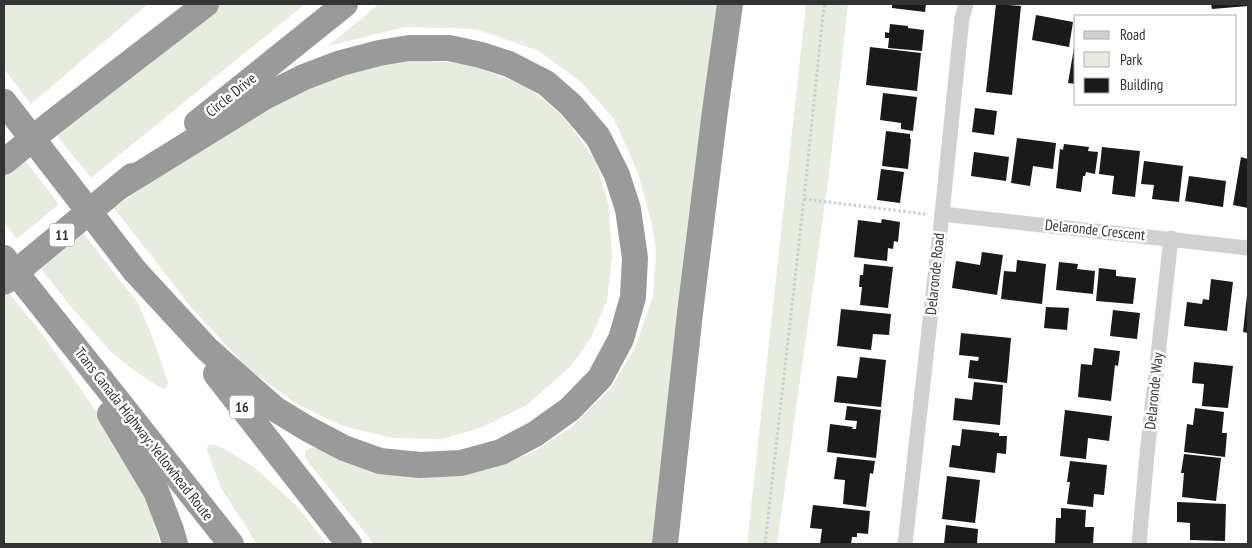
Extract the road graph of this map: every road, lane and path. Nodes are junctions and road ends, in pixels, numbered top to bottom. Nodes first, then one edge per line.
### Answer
1 (175, 4) edge
2 (206, 4) edge
3 (344, 4) edge
4 (730, 4) edge
5 (826, 4) edge
6 (966, 4) edge
7 (4, 102) edge
8 (53, 122) junction
9 (4, 162) edge
10 (119, 186) junction
11 (804, 199) junction
12 (922, 214) dead end
13 (942, 214) junction
14 (1170, 238) junction
15 (49, 245) junction
16 (1248, 248) edge
17 (4, 258) edge
18 (135, 271) junction
19 (4, 282) edge
20 (4, 289) edge
21 (56, 323) junction
22 (175, 544) edge
23 (231, 544) edge
24 (349, 544) edge
25 (665, 544) edge
26 (765, 544) edge
27 (905, 544) edge
28 (1139, 544) edge

1 - 8 highway
2 - 8 highway
3 - 10 highway, Circle Drive
4 - 25 highway
5 - 11 path
6 - 13 street, Delaronde Road
7 - 18 highway, 16, bridge
8 - 9 highway
10 - 15 highway, 11
10 - 18 highway
11 - 12 path
11 - 26 path
13 - 14 street, Delaronde Crescent
13 - 27 street, Delaronde Road
14 - 16 street, Delaronde Crescent
14 - 28 street, Delaronde Way
15 - 19 highway, 11
15 - 20 highway
17 - 21 highway, bridge
18 - 24 highway, 16
21 - 22 highway
21 - 23 highway, Trans Canada Highway: Yellowhead Route

